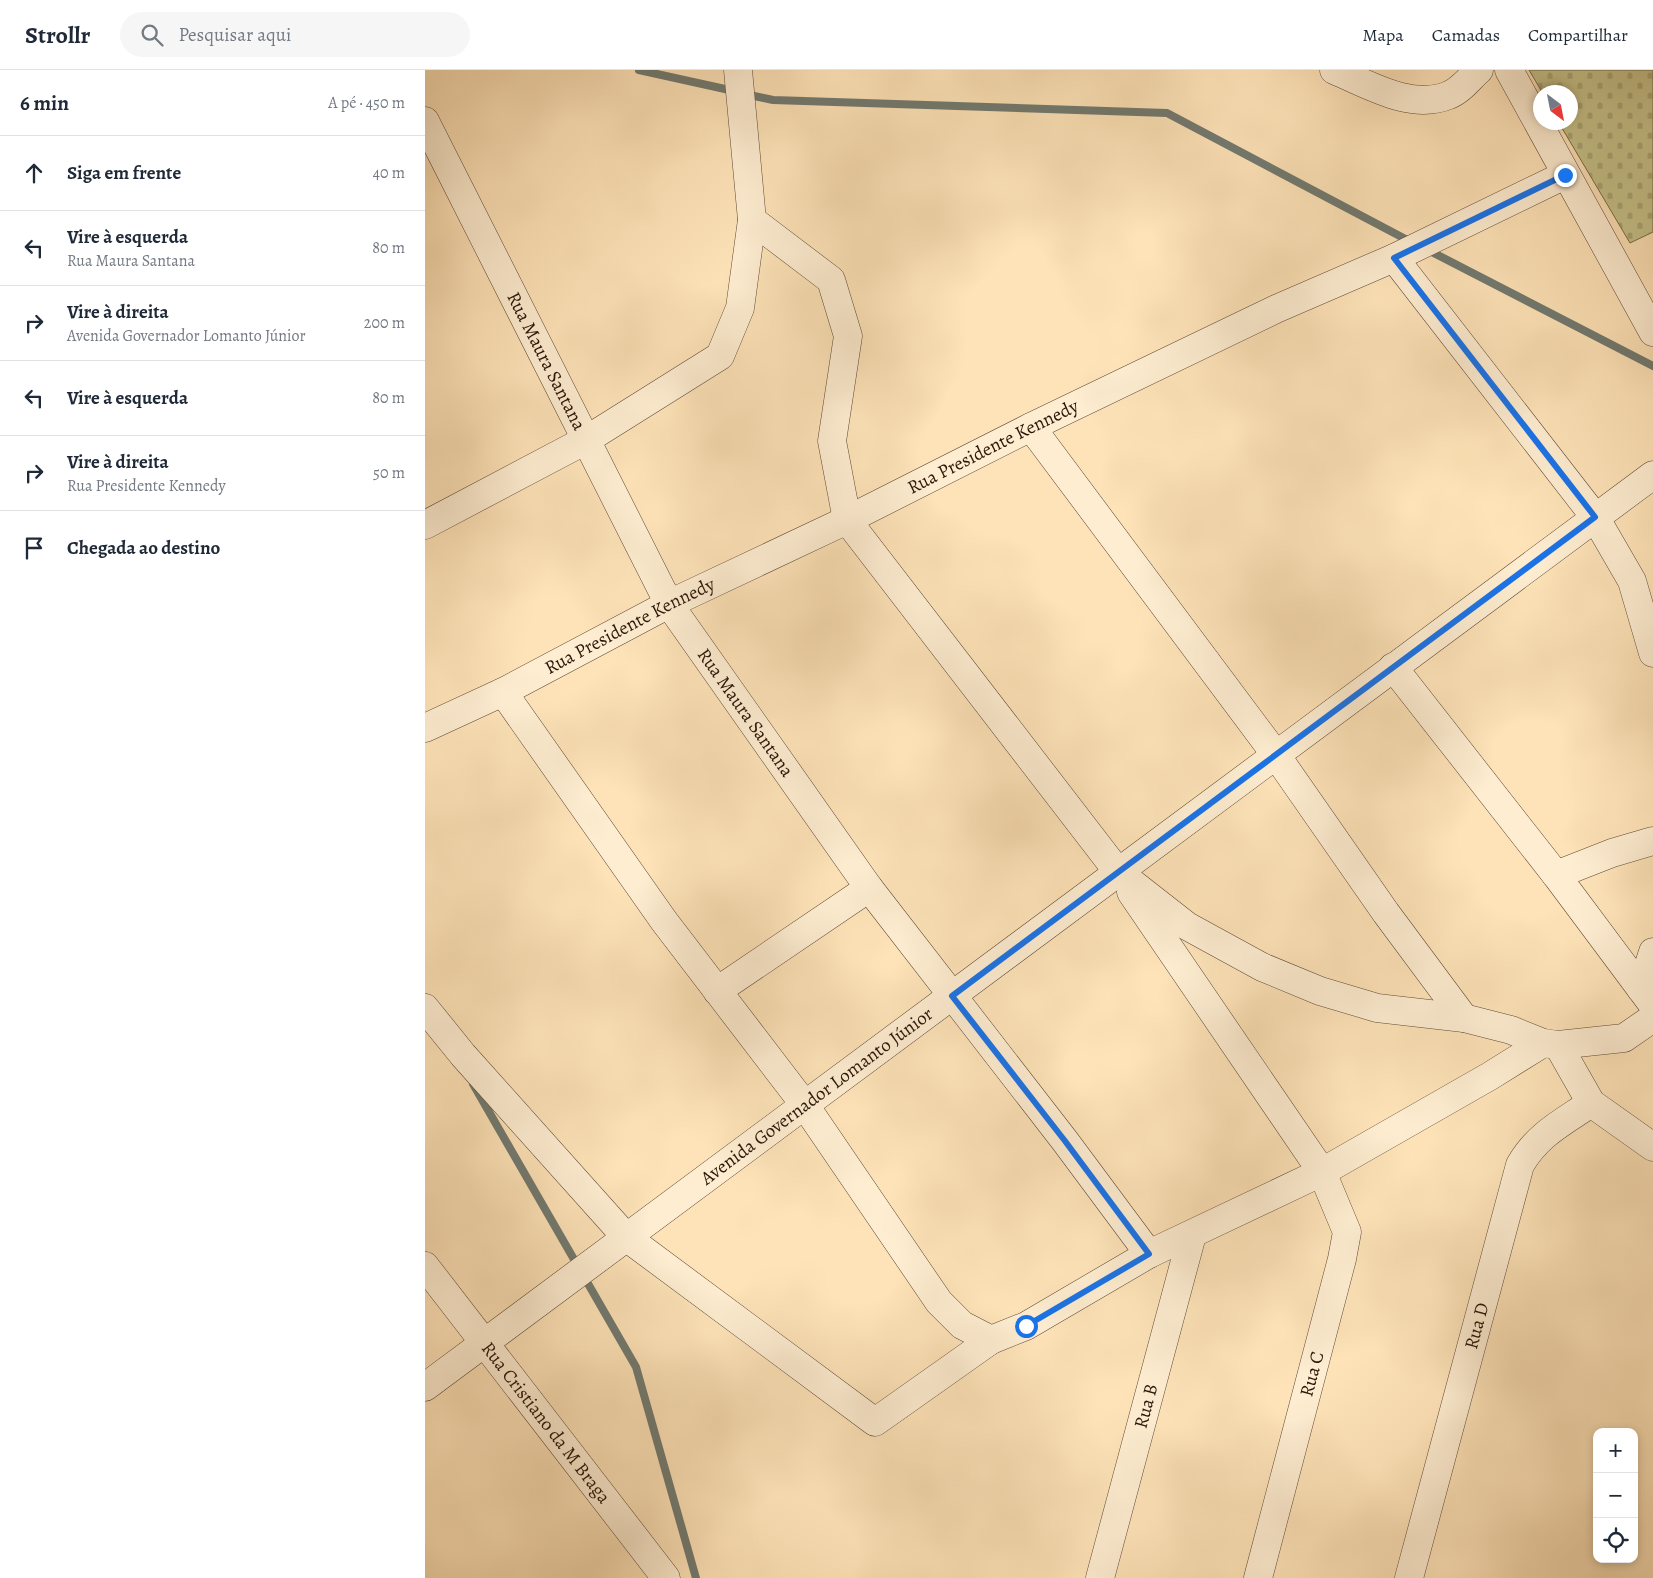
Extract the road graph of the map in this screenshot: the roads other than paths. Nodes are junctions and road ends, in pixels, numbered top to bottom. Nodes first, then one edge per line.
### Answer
1 (738, 70) edge
2 (1334, 70) edge
3 (1479, 70) edge
4 (1509, 70) edge
5 (427, 128) edge
6 (1565, 175) junction
7 (752, 220) junction
8 (1394, 258) junction
9 (1653, 332) edge
10 (1031, 427) junction
11 (586, 440) junction
12 (1653, 474) edge
13 (1595, 517) junction
14 (847, 520) junction
15 (425, 525) edge
16 (669, 604) junction
17 (1653, 653) edge
18 (1393, 668) junction
19 (503, 692) junction
20 (425, 728) edge
21 (1276, 755) junction
22 (1653, 841) edge
23 (1117, 872) junction
24 (1556, 876) junction
25 (869, 888) junction
26 (1653, 952) edge
27 (717, 991) junction
28 (952, 996) junction
29 (1647, 997) edge
30 (425, 1008) edge
31 (1464, 1018) junction
32 (1653, 1018) edge
33 (1551, 1044) junction
34 (1591, 1103) junction
35 (804, 1104) junction
36 (1653, 1147) edge
37 (1323, 1172) junction
38 (1192, 1235) junction
39 (626, 1237) junction
40 (1149, 1254) junction
41 (430, 1281) edge
42 (991, 1340) junction
43 (484, 1342) junction
44 (425, 1387) edge
45 (666, 1578) edge
46 (1100, 1578) edge
47 (1258, 1578) edge
48 (1409, 1578) edge

1 - 7 street
2 - 3 street
4 - 6 street
5 - 11 street, Rua Maura Santana
6 - 8 street, Rua Presidente Kennedy
6 - 9 street
7 - 11 street
7 - 14 street
8 - 10 street, Rua Presidente Kennedy
8 - 13 street
10 - 14 street, Rua Presidente Kennedy
10 - 21 street
11 - 15 street
11 - 16 street, Rua Maura Santana
12 - 13 street, Avenida Governador Lomanto Júnior
13 - 17 street
13 - 18 street, Avenida Governador Lomanto Júnior
14 - 16 street, Rua Presidente Kennedy
14 - 23 street
16 - 19 street, Rua Presidente Kennedy
16 - 25 street, Rua Maura Santana
18 - 21 street, Avenida Governador Lomanto Júnior
18 - 24 street
19 - 20 street, Rua Presidente Kennedy
19 - 27 street
21 - 23 street, Avenida Governador Lomanto Júnior
21 - 31 street
22 - 24 street
23 - 28 street, Avenida Governador Lomanto Júnior
23 - 31 street
23 - 37 street, Rua C
24 - 29 street
25 - 27 street
25 - 28 street, Rua Maura Santana
26 - 29 street
27 - 35 street
28 - 35 street, Avenida Governador Lomanto Júnior
28 - 40 street, Rua Maura Santana
30 - 39 street
31 - 33 street
32 - 33 street
33 - 34 street
33 - 37 street
34 - 36 street
34 - 48 street, Rua D
35 - 39 street, Avenida Governador Lomanto Júnior
35 - 42 street
37 - 38 street
37 - 47 street, Rua C
38 - 40 street
38 - 46 street, Rua B
39 - 42 street
39 - 43 street, Avenida Governador Lomanto Júnior
40 - 42 street
41 - 43 street, Rua Cristiano da M Braga
43 - 44 street, Avenida Governador Lomanto Júnior
43 - 45 street, Rua Cristiano da M Braga

